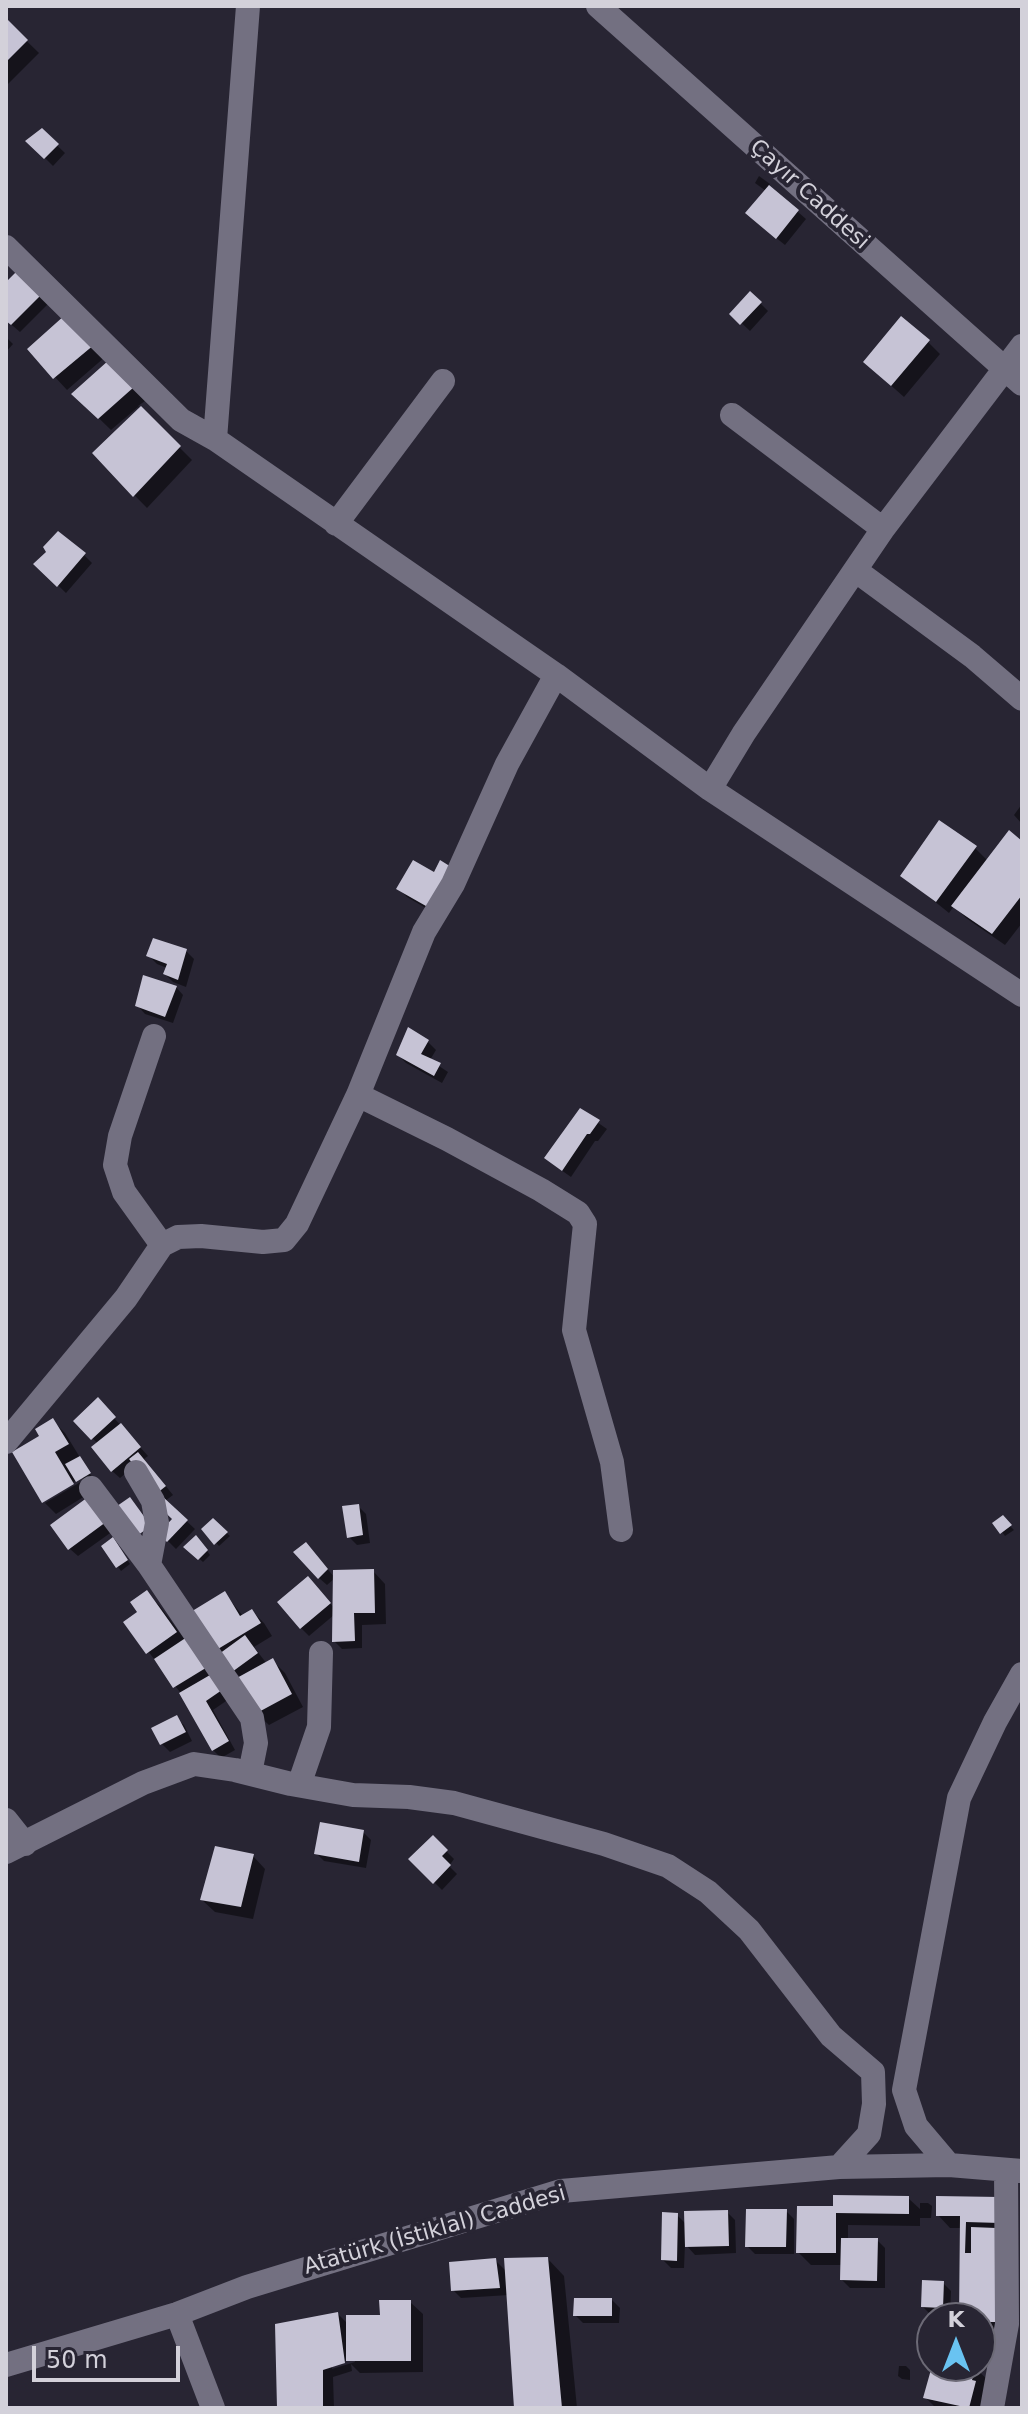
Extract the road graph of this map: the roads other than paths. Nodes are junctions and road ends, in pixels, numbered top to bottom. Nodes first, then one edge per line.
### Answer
1 (248, 6) edge
2 (598, 6) edge
3 (6, 247) edge
4 (1022, 346) edge
5 (1014, 377) edge
6 (443, 381) dead end
7 (732, 415) dead end
8 (215, 439) junction
9 (336, 524) junction
10 (883, 529) junction
11 (855, 570) junction
12 (556, 675) junction
13 (1022, 699) edge
14 (710, 789) junction
15 (1022, 995) edge
16 (154, 1036) dead end
17 (358, 1095) junction
18 (162, 1245) junction
19 (6, 1442) edge
20 (136, 1472) dead end
21 (91, 1488) dead end
22 (621, 1530) dead end
23 (149, 1565) junction
24 (321, 1653) dead end
25 (1022, 1674) edge
26 (250, 1773) junction
27 (299, 1785) junction
28 (6, 1820) edge
29 (16, 1848) edge
30 (949, 2165) junction
31 (839, 2167) junction
32 (1014, 2170) edge
33 (177, 2314) junction
34 (6, 2365) edge
35 (213, 2408) edge
36 (992, 2408) edge

1 - 8 street
2 - 5 street, Çayır Caddesi
3 - 8 street
4 - 5 street
5 - 10 street
6 - 9 street
7 - 10 street
8 - 9 street
9 - 12 street
10 - 11 street
11 - 13 street
11 - 14 street
12 - 14 street
12 - 17 street
14 - 15 street
16 - 18 street
17 - 18 street
17 - 22 street
18 - 19 street
20 - 23 street
21 - 23 street
23 - 26 street
24 - 27 street
25 - 30 street
26 - 27 street
26 - 29 street
27 - 31 street
28 - 29 street
30 - 31 street, Atatürk (İstiklal) Caddesi
30 - 32 street, Atatürk (İstiklal) Caddesi
31 - 33 street, Atatürk (İstiklal) Caddesi
32 - 36 street
33 - 34 street, Atatürk (İstiklal) Caddesi
33 - 35 street

